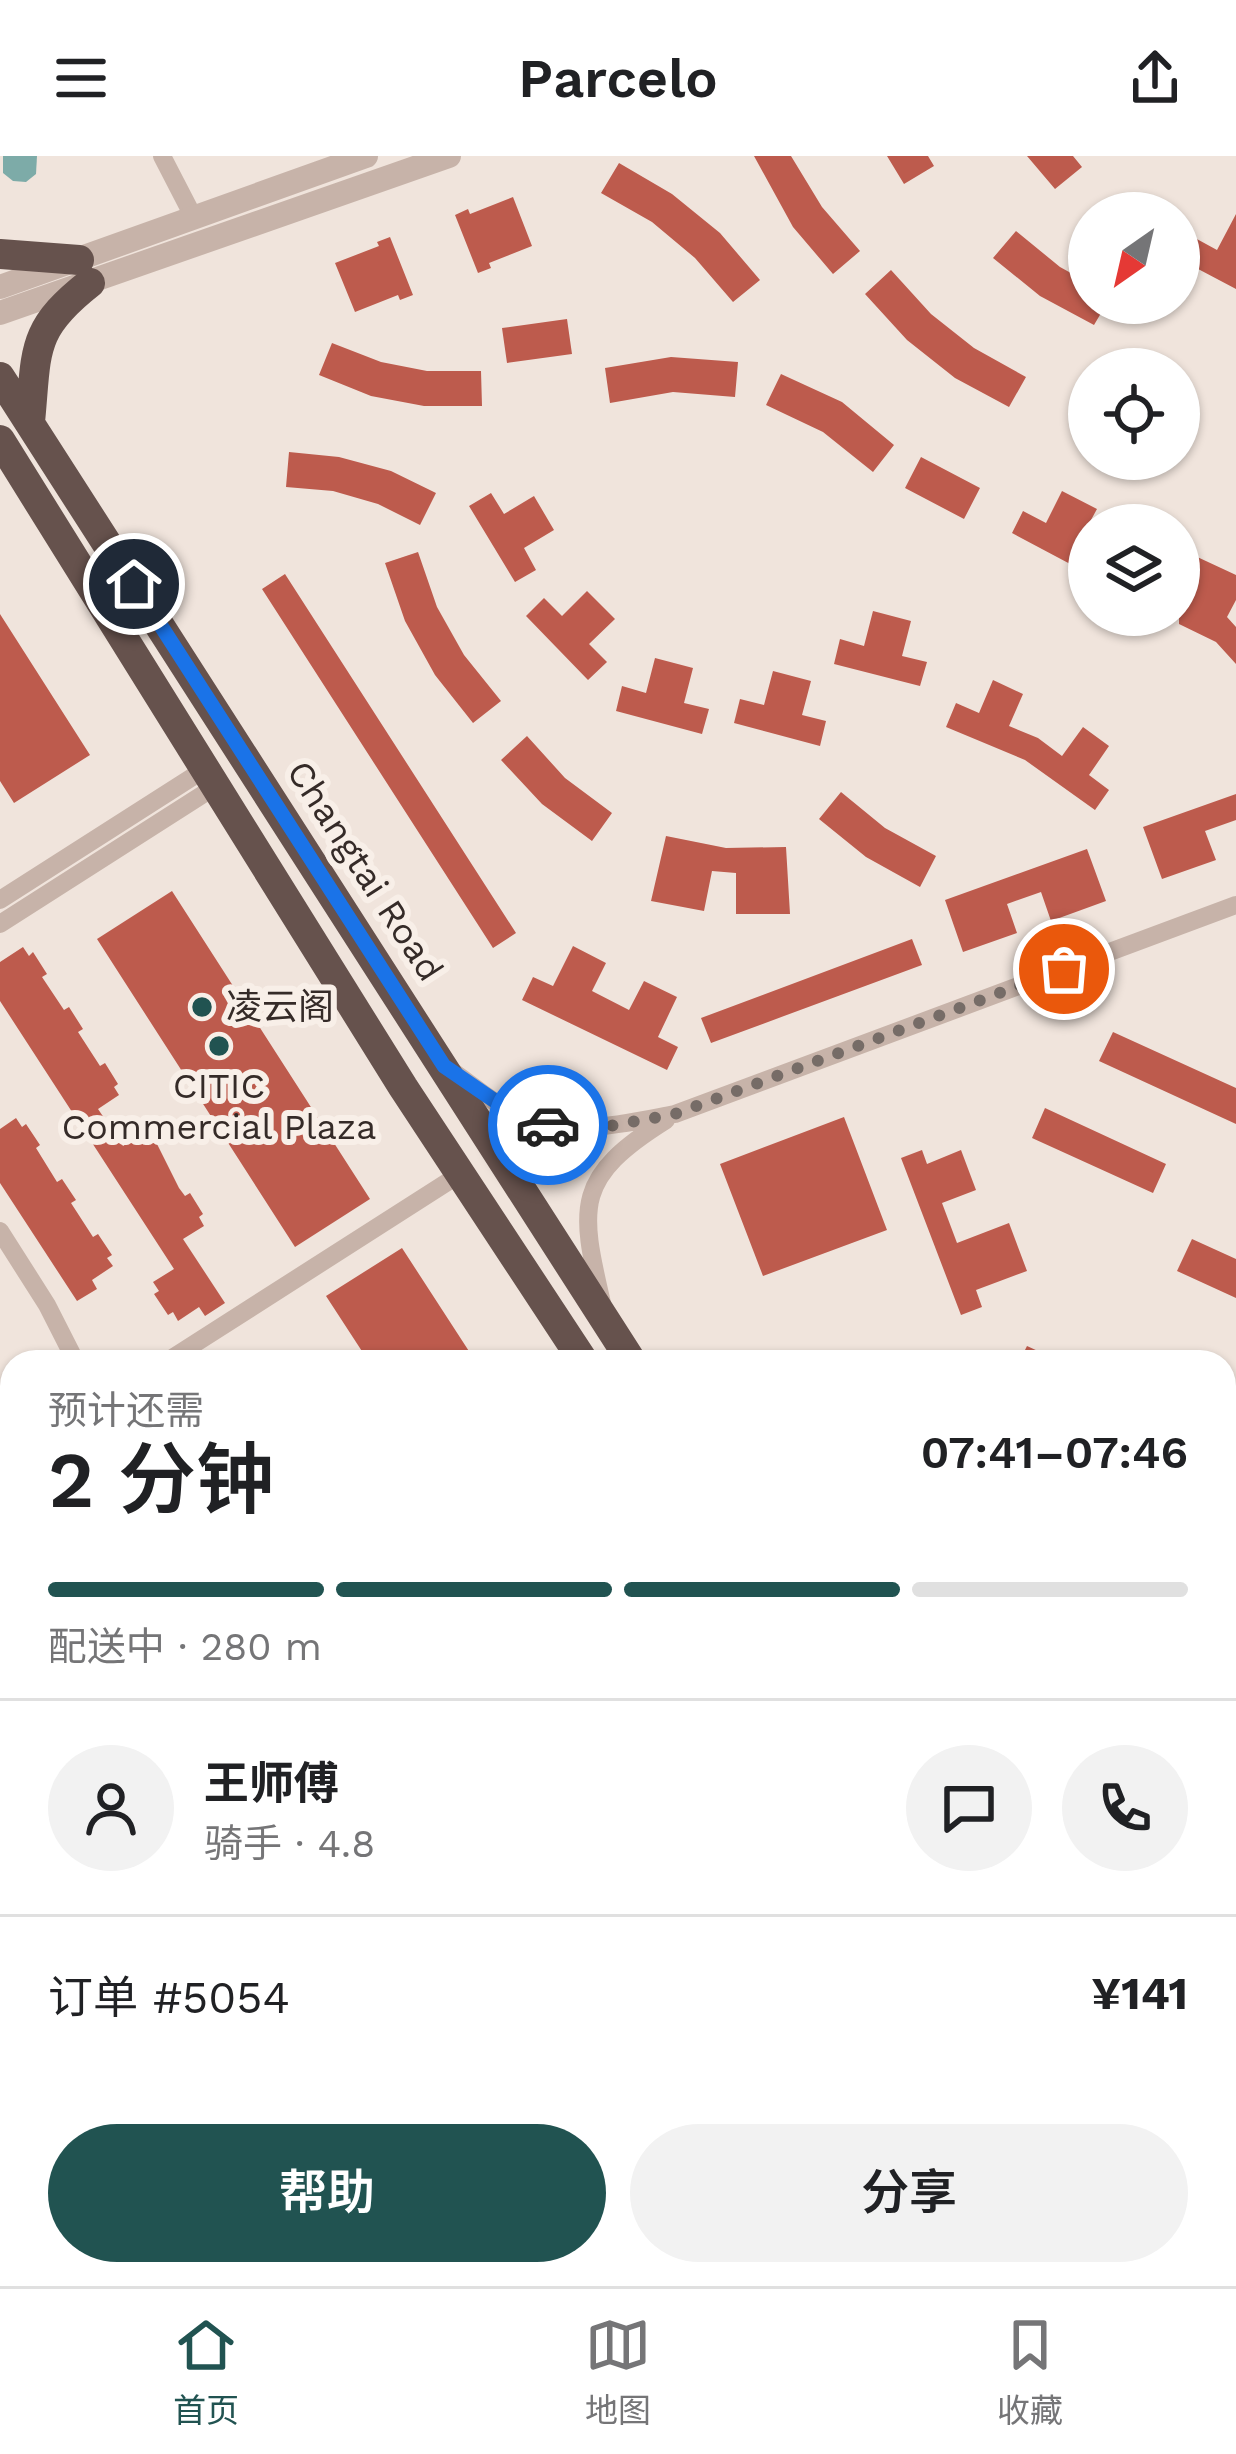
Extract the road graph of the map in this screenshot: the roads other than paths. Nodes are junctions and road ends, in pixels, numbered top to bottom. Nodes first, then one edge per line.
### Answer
1 (162, 156) edge
2 (366, 156) edge
3 (448, 156) edge
4 (194, 218) junction
5 (0, 254) edge
6 (85, 271) junction
7 (0, 286) edge
8 (0, 313) edge
9 (0, 377) edge
10 (30, 422) junction
11 (0, 440) edge
12 (211, 778) junction
13 (0, 900) edge
14 (1236, 905) edge
15 (0, 924) edge
16 (444, 1066) junction
17 (675, 1114) junction
18 (460, 1174) junction
19 (0, 1232) edge
20 (607, 1324) junction
21 (70, 1350) edge
22 (185, 1350) edge
23 (576, 1350) edge
24 (624, 1350) edge

1 - 4 street
2 - 4 street
3 - 6 street
4 - 6 street
5 - 6 highway
6 - 7 street
6 - 8 street
6 - 10 highway
9 - 10 highway, Changtai Road
10 - 16 highway, Changtai Road
11 - 12 highway
12 - 13 street
12 - 15 street
12 - 18 highway
14 - 17 street
16 - 17 street
16 - 20 highway, Changtai Road
17 - 20 street
18 - 22 street
18 - 23 highway
19 - 21 street
20 - 24 highway, Changtai Road

